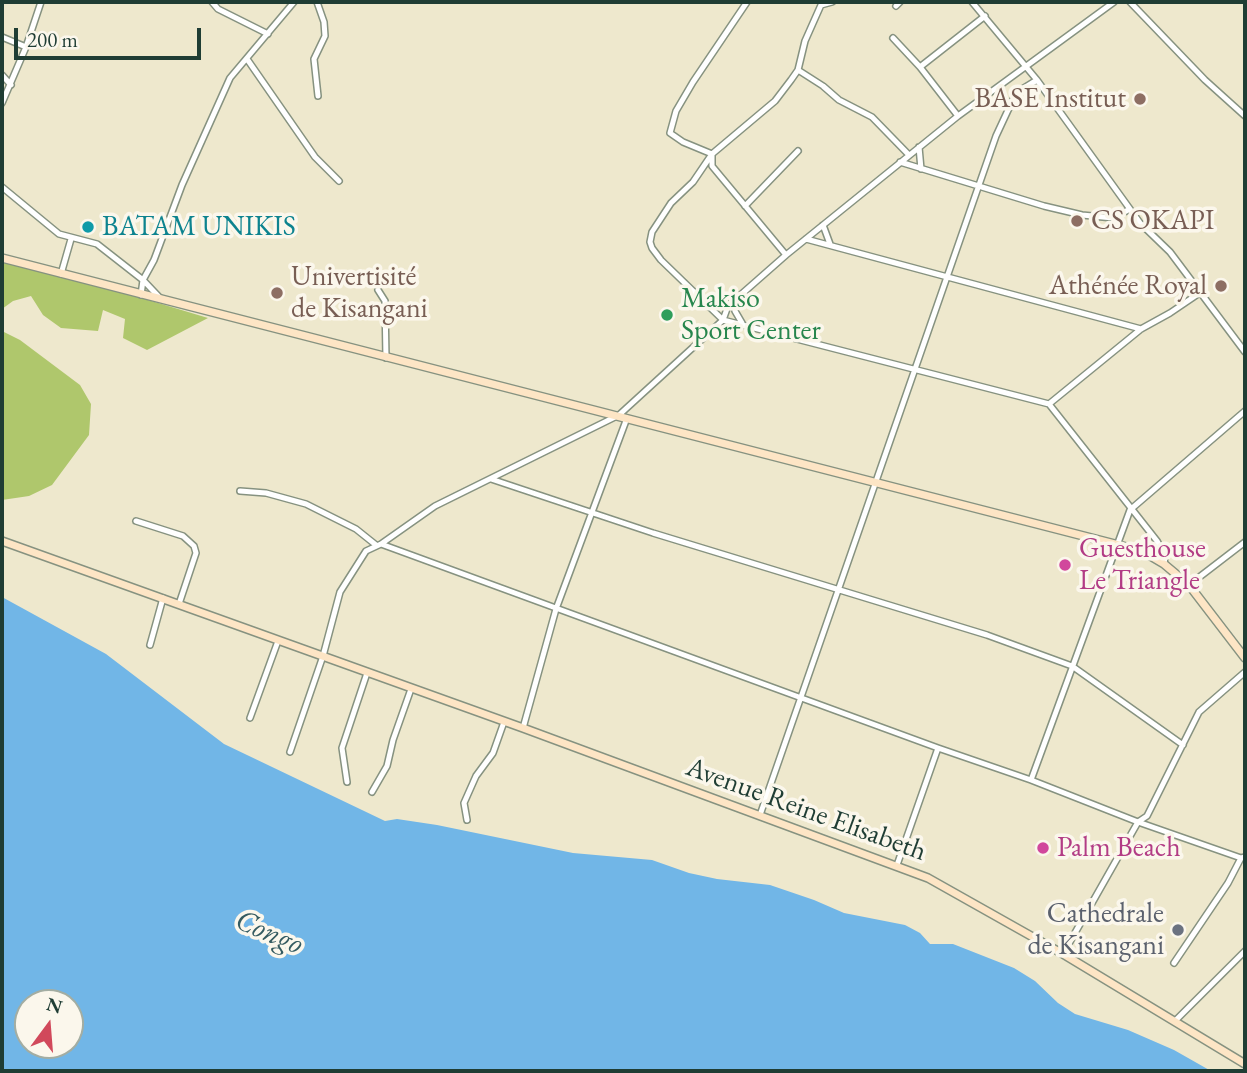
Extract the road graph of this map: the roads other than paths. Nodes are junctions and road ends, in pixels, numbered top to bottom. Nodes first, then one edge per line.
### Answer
1 (41, 2) edge
2 (212, 2) edge
3 (294, 2) edge
4 (317, 2) edge
5 (747, 2) edge
6 (832, 2) edge
7 (972, 2) edge
8 (1114, 2) edge
9 (1130, 2) edge
10 (985, 16) junction
11 (268, 34) junction
12 (2, 37) edge
13 (892, 38) dead end
14 (26, 47) junction
15 (247, 59) junction
16 (920, 67) junction
17 (1025, 67) junction
18 (798, 70) junction
19 (2, 75) edge
20 (1037, 80) junction
21 (10, 85) junction
22 (318, 96) dead end
23 (2, 103) edge
24 (958, 116) junction
25 (1245, 116) edge
26 (919, 147) junction
27 (798, 151) dead end
28 (712, 153) junction
29 (909, 155) junction
30 (900, 162) junction
31 (921, 169) junction
32 (339, 181) dead end
33 (978, 186) junction
34 (2, 187) edge
35 (745, 206) junction
36 (1130, 209) junction
37 (823, 225) junction
38 (71, 239) junction
39 (805, 239) junction
40 (830, 244) junction
41 (786, 255) junction
42 (2, 258) edge
43 (61, 274) junction
44 (948, 276) junction
45 (143, 280) junction
46 (378, 290) dead end
47 (1201, 292) junction
48 (141, 295) junction
49 (163, 301) junction
50 (734, 301) junction
51 (723, 320) junction
52 (741, 323) junction
53 (1141, 329) junction
54 (1245, 352) edge
55 (386, 358) junction
56 (916, 370) junction
57 (1049, 404) junction
58 (1245, 411) edge
59 (619, 415) junction
60 (627, 418) junction
61 (491, 479) junction
62 (876, 482) junction
63 (240, 491) dead end
64 (1130, 510) junction
65 (592, 513) junction
66 (136, 521) dead end
67 (2, 541) edge
68 (1245, 542) edge
69 (1119, 544) junction
70 (378, 545) junction
71 (1164, 564) junction
72 (1189, 585) junction
73 (838, 589) junction
74 (163, 598) junction
75 (179, 604) junction
76 (556, 608) junction
77 (278, 641) junction
78 (150, 645) dead end
79 (323, 656) junction
80 (1245, 658) edge
81 (1072, 666) junction
82 (1245, 672) edge
83 (367, 673) junction
84 (411, 689) junction
85 (802, 698) junction
86 (250, 718) dead end
87 (504, 722) junction
88 (523, 728) junction
89 (1183, 744) junction
90 (938, 748) junction
91 (290, 752) dead end
92 (1031, 780) junction
93 (347, 782) dead end
94 (372, 792) dead end
95 (760, 815) junction
96 (467, 820) dead end
97 (1138, 821) junction
98 (1243, 857) edge
99 (897, 865) junction
100 (1245, 951) edge
101 (1063, 954) junction
102 (1174, 963) dead end
103 (1175, 1021) junction
104 (1245, 1064) edge

1 - 14 street
2 - 11 street
3 - 11 street
4 - 22 street
5 - 28 street
6 - 18 street
7 - 10 street
8 - 17 street
9 - 25 street
10 - 16 street
10 - 17 street
11 - 15 street
12 - 14 street
13 - 16 street
14 - 21 street
15 - 32 street
15 - 45 street
16 - 24 street
17 - 20 street
17 - 24 street
18 - 28 street
18 - 29 street
19 - 21 street
20 - 33 street
20 - 36 street
21 - 23 street
24 - 26 street
26 - 29 street
26 - 31 street
27 - 35 street
28 - 35 street
28 - 51 street
29 - 30 street
30 - 31 street
30 - 37 street
31 - 33 street
33 - 36 street
33 - 44 street
34 - 38 street
35 - 41 street
36 - 47 street
37 - 39 street
37 - 40 street
38 - 43 street
38 - 45 street
39 - 40 street
39 - 41 street
40 - 44 street
41 - 50 street
42 - 43 street
43 - 48 street
44 - 53 street
44 - 56 street
45 - 48 street
45 - 49 street
46 - 55 street
47 - 53 street
47 - 54 street
48 - 49 street
49 - 55 street
50 - 51 street
50 - 52 street
51 - 52 street
51 - 59 street
52 - 56 street
53 - 57 street
55 - 59 street
56 - 57 street
56 - 62 street
57 - 64 street
58 - 64 street
59 - 60 street
59 - 61 street
60 - 62 street
60 - 65 street
61 - 65 street
61 - 70 street
62 - 69 street
62 - 73 street
63 - 70 street
64 - 69 street
64 - 71 street
65 - 73 street
65 - 76 street
66 - 75 street
67 - 74 street, Avenue Reine Elisabeth
68 - 72 street
69 - 71 street
69 - 81 street
70 - 76 street
70 - 79 street
71 - 72 street
72 - 80 street
73 - 81 street
73 - 85 street
74 - 75 street, Avenue Reine Elisabeth
74 - 78 street
75 - 77 street, Avenue Reine Elisabeth
76 - 85 street
76 - 88 street
77 - 79 street, Avenue Reine Elisabeth
77 - 86 street
79 - 83 street, Avenue Reine Elisabeth
79 - 91 street
81 - 89 street
81 - 92 street
82 - 89 street
83 - 84 street, Avenue Reine Elisabeth
83 - 93 street
84 - 87 street, Avenue Reine Elisabeth
84 - 94 street
85 - 90 street
85 - 95 street
87 - 88 street, Avenue Reine Elisabeth
87 - 96 street
88 - 95 street, Avenue Reine Elisabeth
89 - 97 street
90 - 92 street
90 - 99 street
92 - 97 street
95 - 99 street, Avenue Reine Elisabeth
97 - 98 street
97 - 101 street
98 - 102 street
99 - 101 street, Avenue Reine Elisabeth
100 - 103 street
101 - 103 street, Avenue Reine Elisabeth
103 - 104 street, Avenue Reine Elisabeth

